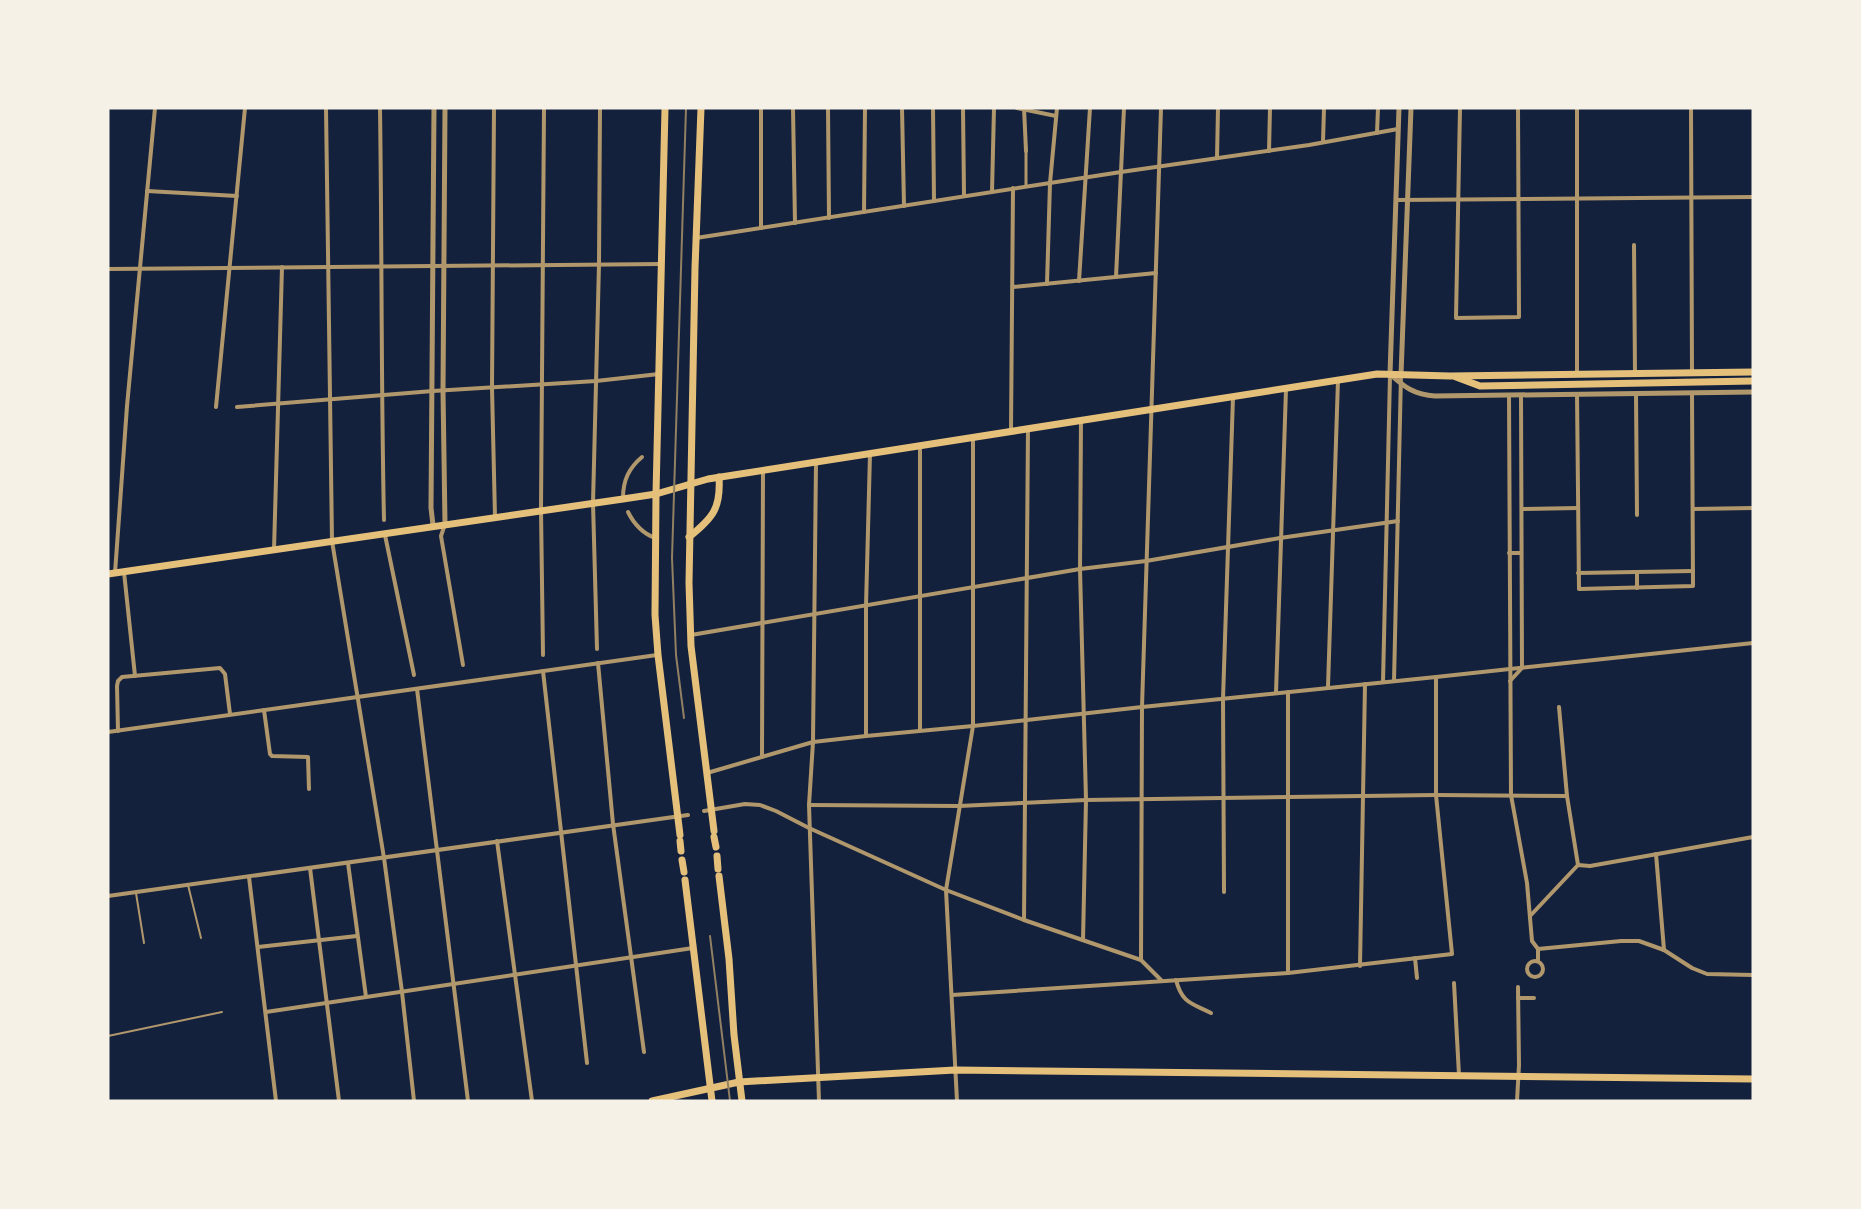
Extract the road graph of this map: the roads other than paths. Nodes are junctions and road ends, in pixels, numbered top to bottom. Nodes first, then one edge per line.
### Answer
1 (155, 108) edge
2 (245, 108) edge
3 (326, 108) edge
4 (380, 108) edge
5 (434, 108) edge
6 (445, 108) edge
7 (494, 108) edge
8 (544, 108) edge
9 (600, 108) edge
10 (665, 108) edge
11 (701, 108) edge
12 (761, 108) edge
13 (793, 108) edge
14 (828, 108) edge
15 (865, 108) edge
16 (902, 108) edge
17 (933, 108) edge
18 (963, 108) edge
19 (994, 108) edge
20 (1017, 108) edge
21 (1024, 108) edge
22 (1056, 108) edge
23 (1090, 108) edge
24 (1124, 108) edge
25 (1161, 108) edge
26 (1218, 108) edge
27 (1270, 108) edge
28 (1324, 108) edge
29 (1378, 108) edge
30 (1399, 108) edge
31 (1410, 108) edge
32 (1460, 108) edge
33 (1518, 108) edge
34 (1577, 108) edge
35 (1691, 108) edge
36 (1056, 116) junction
37 (1398, 129) junction
38 (1377, 133) junction
39 (1323, 142) junction
40 (1026, 151) joint
41 (1269, 151) junction
42 (1217, 159) junction
43 (1160, 166) junction
44 (1121, 172) junction
45 (1085, 177) junction
46 (1050, 183) junction
47 (1026, 186) junction
48 (1014, 189) junction
49 (147, 191) junction
50 (992, 192) junction
51 (237, 196) junction
52 (964, 196) junction
53 (1753, 197) edge
54 (1692, 198) junction
55 (1519, 199) junction
56 (1577, 199) junction
57 (1395, 200) junction
58 (1408, 200) junction
59 (1458, 200) junction
60 (934, 201) junction
61 (904, 206) junction
62 (864, 212) junction
63 (829, 218) junction
64 (795, 223) junction
65 (761, 228) junction
66 (696, 238) junction
67 (1634, 245) dead end
68 (598, 264) junction
69 (663, 264) junction
70 (434, 265) junction
71 (444, 265) junction
72 (493, 265) junction
73 (542, 265) junction
74 (329, 266) junction
75 (382, 266) junction
76 (231, 267) junction
77 (282, 267) junction
78 (108, 268) edge
79 (141, 268) junction
80 (1156, 273) junction
81 (1116, 277) junction
82 (1079, 280) junction
83 (1047, 284) junction
84 (1013, 287) junction
85 (1753, 371) edge
86 (1692, 372) junction
87 (1635, 373) junction
88 (659, 374) junction
89 (1390, 374) junction
90 (1577, 374) junction
91 (1401, 375) junction
92 (1450, 376) junction
93 (1338, 380) junction
94 (596, 381) junction
95 (1753, 381) edge
96 (1701, 383) junction
97 (541, 385) junction
98 (1401, 385) junction
99 (492, 388) junction
100 (1286, 388) junction
101 (433, 391) junction
102 (443, 391) junction
103 (1753, 392) edge
104 (1692, 393) junction
105 (1577, 394) junction
106 (1636, 394) junction
107 (1509, 395) junction
108 (1521, 395) junction
109 (381, 396) junction
110 (1233, 396) junction
111 (329, 400) junction
112 (277, 405) junction
113 (216, 407) dead end
114 (237, 407) dead end
115 (1152, 408) junction
116 (1081, 419) junction
117 (1028, 428) junction
118 (1011, 430) junction
119 (973, 436) junction
120 (920, 445) junction
121 (870, 453) junction
122 (642, 457) dead end
123 (816, 461) junction
124 (763, 470) junction
125 (719, 477) junction
126 (690, 483) junction
127 (656, 494) junction
128 (623, 499) junction
129 (593, 503) junction
130 (1753, 507) edge
131 (1578, 508) junction
132 (1522, 509) junction
133 (1693, 509) junction
134 (541, 510) junction
135 (628, 512) dead end
136 (1637, 515) dead end
137 (495, 517) junction
138 (384, 520) dead end
139 (1398, 521) junction
140 (1386, 523) junction
141 (445, 524) junction
142 (433, 525) junction
143 (1334, 531) junction
144 (384, 533) junction
145 (441, 536) junction
146 (689, 537) junction
147 (656, 538) junction
148 (1280, 538) junction
149 (332, 541) junction
150 (1227, 547) junction
151 (274, 550) junction
152 (1509, 553) junction
153 (1521, 553) junction
154 (1146, 561) junction
155 (1080, 569) junction
156 (124, 571) junction
157 (1637, 572) junction
158 (1694, 572) junction
159 (111, 573) edge
160 (1578, 573) junction
161 (1026, 578) junction
162 (974, 587) junction
163 (1637, 588) junction
164 (920, 597) junction
165 (866, 606) junction
166 (813, 615) junction
167 (761, 624) junction
168 (690, 636) junction
169 (1753, 643) edge
170 (597, 649) dead end
171 (543, 655) dead end
172 (658, 655) junction
173 (598, 663) junction
174 (463, 664) dead end
175 (1522, 668) junction
176 (1509, 669) junction
177 (543, 671) junction
178 (414, 675) dead end
179 (135, 676) junction
180 (1436, 677) junction
181 (1394, 681) junction
182 (1510, 681) junction
183 (1383, 682) junction
184 (1365, 684) junction
185 (1328, 687) junction
186 (417, 689) junction
187 (1288, 692) junction
188 (1276, 693) junction
189 (358, 697) junction
190 (1223, 699) junction
191 (1142, 706) junction
192 (1559, 707) dead end
193 (264, 710) junction
194 (1084, 713) junction
195 (230, 714) junction
196 (1026, 720) junction
197 (973, 726) junction
198 (920, 730) junction
199 (118, 731) junction
200 (108, 732) edge
201 (866, 736) junction
202 (813, 742) junction
203 (762, 758) junction
204 (706, 773) junction
205 (309, 789) dead end
206 (1436, 795) junction
207 (1511, 795) junction
208 (1567, 796) junction
209 (1288, 797) junction
210 (1363, 797) junction
211 (1223, 799) junction
212 (1142, 800) junction
213 (1086, 801) junction
214 (1026, 803) junction
215 (809, 805) junction
216 (959, 806) junction
217 (707, 810) junction
218 (688, 815) dead end
219 (677, 817) junction
220 (613, 824) junction
221 (809, 828) junction
222 (561, 832) junction
223 (1753, 837) edge
224 (497, 841) junction
225 (716, 847) dead end
226 (437, 850) junction
227 (1656, 854) junction
228 (717, 856) dead end
229 (384, 858) junction
230 (348, 863) junction
231 (1578, 865) junction
232 (310, 868) junction
233 (249, 877) junction
234 (188, 885) junction
235 (946, 890) junction
236 (136, 892) junction
237 (1224, 892) dead end
238 (108, 896) edge
239 (1531, 915) junction
240 (1024, 920) junction
241 (357, 936) junction
242 (201, 938) dead end
243 (319, 940) junction
244 (1083, 940) junction
245 (144, 943) dead end
246 (258, 947) junction
247 (693, 948) junction
248 (1538, 949) junction
249 (1664, 950) junction
250 (631, 958) junction
251 (1415, 958) junction
252 (1141, 960) junction
253 (1538, 961) junction
254 (576, 966) junction
255 (1360, 966) junction
256 (1288, 973) junction
257 (516, 975) junction
258 (1753, 975) edge
259 (1417, 978) dead end
260 (1161, 980) junction
261 (1176, 980) junction
262 (1454, 983) dead end
263 (454, 984) junction
264 (1518, 987) dead end
265 (402, 992) junction
266 (952, 994) junction
267 (366, 997) junction
268 (1518, 998) junction
269 (1534, 998) dead end
270 (328, 1003) junction
271 (222, 1012) dead end
272 (266, 1012) junction
273 (1211, 1014) dead end
274 (108, 1036) edge
275 (644, 1052) dead end
276 (587, 1063) dead end
277 (956, 1070) junction
278 (1459, 1075) junction
279 (1517, 1075) junction
280 (818, 1077) junction
281 (1753, 1079) edge
282 (739, 1082) junction
283 (710, 1089) junction
284 (276, 1101) edge
285 (339, 1101) edge
286 (414, 1101) edge
287 (468, 1101) edge
288 (532, 1101) edge
289 (652, 1101) edge
290 (712, 1101) edge
291 (742, 1101) edge
292 (819, 1101) edge
293 (957, 1101) edge
294 (1517, 1101) edge

1 - 49 street
2 - 51 street
3 - 74 street
4 - 75 street
5 - 70 street
6 - 71 street
7 - 72 street
8 - 73 street
9 - 68 street
10 - 69 main road
11 - 66 main road
12 - 65 street
13 - 64 street
14 - 63 street
15 - 62 street
16 - 61 street
17 - 60 street
18 - 52 street
19 - 50 street
20 - 21 street
21 - 36 street
21 - 40 street
22 - 36 street
23 - 45 street
24 - 44 street
25 - 43 street
26 - 42 street
27 - 41 street
28 - 39 street
29 - 38 street
30 - 37 street
31 - 58 street
32 - 59 street
33 - 55 street
34 - 56 street
35 - 54 street
36 - 46 street
37 - 38 street
37 - 57 street
38 - 39 street
39 - 41 street
40 - 47 street
41 - 42 street
42 - 43 street
43 - 44 street
43 - 80 street
44 - 45 street
44 - 81 street
45 - 46 street
45 - 82 street
46 - 47 street
46 - 83 street
47 - 48 street
48 - 50 street
48 - 84 street
49 - 51 street
49 - 79 street
50 - 52 street
51 - 76 street
52 - 60 street
53 - 54 street
54 - 56 street
54 - 86 street
55 - 56 street
55 - 59 street
55 - 59 street
56 - 90 street
57 - 58 street
57 - 89 street
58 - 59 street
58 - 91 street
60 - 61 street
61 - 62 street
62 - 63 street
63 - 64 street
64 - 65 street
65 - 66 street
66 - 126 main road
67 - 87 street
68 - 69 street
68 - 73 street
68 - 94 street
69 - 88 main road
70 - 71 street
70 - 75 street
70 - 101 street
71 - 72 street
71 - 102 street
72 - 73 street
72 - 99 street
73 - 97 street
74 - 75 street
74 - 77 street
74 - 111 street
75 - 109 street
76 - 77 street
76 - 79 street
76 - 113 street
77 - 112 street
78 - 79 street
79 - 159 street
80 - 81 street
80 - 115 street
81 - 82 street
82 - 83 street
83 - 84 street
84 - 118 street
85 - 86 main road
85 - 96 main road
86 - 87 main road
87 - 90 main road
88 - 94 street
88 - 127 main road
89 - 91 main road
89 - 93 main road
89 - 98 street
89 - 140 street
90 - 92 main road
91 - 92 main road
91 - 98 street
92 - 96 main road
93 - 100 main road
93 - 143 street
94 - 97 street
94 - 129 street
95 - 96 main road
97 - 99 street
97 - 134 street
98 - 107 street
98 - 139 street
99 - 102 street
99 - 137 street
100 - 110 main road
100 - 148 street
101 - 102 street
101 - 109 street
101 - 142 street
102 - 141 street
103 - 104 street
104 - 106 street
104 - 133 street
105 - 106 street
105 - 108 street
105 - 131 street
106 - 136 street
107 - 108 street
107 - 152 street
108 - 132 street
109 - 111 street
109 - 138 street
110 - 115 main road
110 - 150 street
111 - 112 street
111 - 149 street
112 - 114 street
112 - 151 street
115 - 116 main road
115 - 154 street
116 - 117 main road
116 - 155 street
117 - 118 main road
117 - 161 street
118 - 119 main road
119 - 120 main road
119 - 162 street
120 - 121 main road
120 - 164 street
121 - 123 main road
121 - 165 street
122 - 128 street
123 - 124 main road
123 - 166 street
124 - 125 main road
124 - 167 street
125 - 126 main road
125 - 146 main road
126 - 127 main road
126 - 146 main road
127 - 128 main road
127 - 147 main road
128 - 129 main road
129 - 134 main road
129 - 170 street
130 - 133 street
131 - 132 street
131 - 160 street
132 - 153 street
133 - 158 street
134 - 137 main road
134 - 171 street
135 - 147 street
137 - 141 main road
139 - 140 street
139 - 181 street
140 - 143 street
140 - 183 street
141 - 142 main road
141 - 145 street
142 - 144 main road
142 - 145 street
143 - 148 street
143 - 185 street
144 - 149 main road
144 - 178 street
145 - 174 street
146 - 168 main road
147 - 172 main road
148 - 150 street
148 - 188 street
149 - 151 main road
149 - 189 street
150 - 154 street
150 - 190 street
151 - 156 main road
152 - 153 street
152 - 176 street
153 - 175 street
154 - 155 street
154 - 191 street
155 - 161 street
155 - 194 street
156 - 159 main road
156 - 179 street
157 - 158 street
157 - 160 street
157 - 163 street
158 - 163 street
160 - 163 street
161 - 162 street
161 - 196 street
162 - 164 street
162 - 197 street
164 - 165 street
164 - 198 street
165 - 166 street
165 - 201 street
166 - 167 street
166 - 202 street
167 - 168 street
167 - 203 street
168 - 204 main road
169 - 175 street
172 - 173 street
172 - 219 main road
173 - 177 street
173 - 220 street
175 - 176 street
175 - 182 street
176 - 180 street
176 - 182 street
177 - 186 street
177 - 222 street
179 - 195 street
179 - 199 street
180 - 181 street
180 - 206 street
181 - 183 street
182 - 207 street
183 - 184 street
184 - 185 street
184 - 210 street
185 - 187 street
186 - 189 street
186 - 226 street
187 - 188 street
187 - 209 street
188 - 190 street
189 - 193 street
189 - 229 street
190 - 191 street
190 - 211 street
191 - 194 street
191 - 212 street
192 - 208 street
193 - 195 street
193 - 205 street
194 - 196 street
194 - 213 street
195 - 199 street
196 - 197 street
196 - 214 street
197 - 198 street
197 - 216 street
198 - 201 street
199 - 200 street
201 - 202 street
202 - 203 street
202 - 215 street
203 - 204 street
204 - 217 main road
206 - 207 street
206 - 210 street
206 - 251 street
207 - 208 street
207 - 239 street
208 - 231 street
209 - 210 street
209 - 211 street
209 - 256 street
210 - 255 street
211 - 212 street
211 - 237 street
212 - 213 street
212 - 252 street
213 - 214 street
213 - 244 street
214 - 216 street
214 - 240 street
215 - 216 street
215 - 221 street
216 - 235 street
217 - 221 street
217 - 225 main road
218 - 219 street
219 - 220 street
219 - 247 main road
220 - 222 street
220 - 250 street
221 - 235 street
221 - 280 street
222 - 224 street
222 - 254 street
223 - 227 street
224 - 226 street
224 - 257 street
226 - 229 street
226 - 263 street
227 - 231 street
227 - 249 street
228 - 282 main road
229 - 230 street
229 - 265 street
230 - 232 street
230 - 241 street
231 - 239 street
232 - 233 street
232 - 243 street
233 - 234 street
233 - 246 street
234 - 236 street
234 - 242 lane
235 - 240 street
235 - 266 street
236 - 238 street
236 - 245 lane
239 - 248 street
240 - 244 street
241 - 243 street
241 - 267 street
243 - 246 street
243 - 270 street
244 - 252 street
246 - 272 street
247 - 250 street
247 - 283 main road
248 - 249 street
248 - 253 street
249 - 258 street
250 - 254 street
250 - 275 street
251 - 255 street
251 - 259 street
252 - 260 street
253 - 253 street
254 - 257 street
254 - 276 street
255 - 256 street
256 - 261 street
257 - 263 street
257 - 288 street
260 - 261 street
260 - 266 street
261 - 273 street
262 - 278 street
263 - 265 street
263 - 287 street
264 - 268 street
265 - 267 street
265 - 286 street
266 - 277 street
267 - 270 street
268 - 269 street
268 - 279 street
270 - 272 street
270 - 285 street
271 - 274 lane
272 - 284 street
277 - 278 main road
277 - 280 main road
277 - 293 street
278 - 279 main road
279 - 281 main road
279 - 294 street
280 - 282 main road
280 - 292 street
282 - 283 main road
282 - 291 main road
283 - 289 main road
283 - 290 main road

